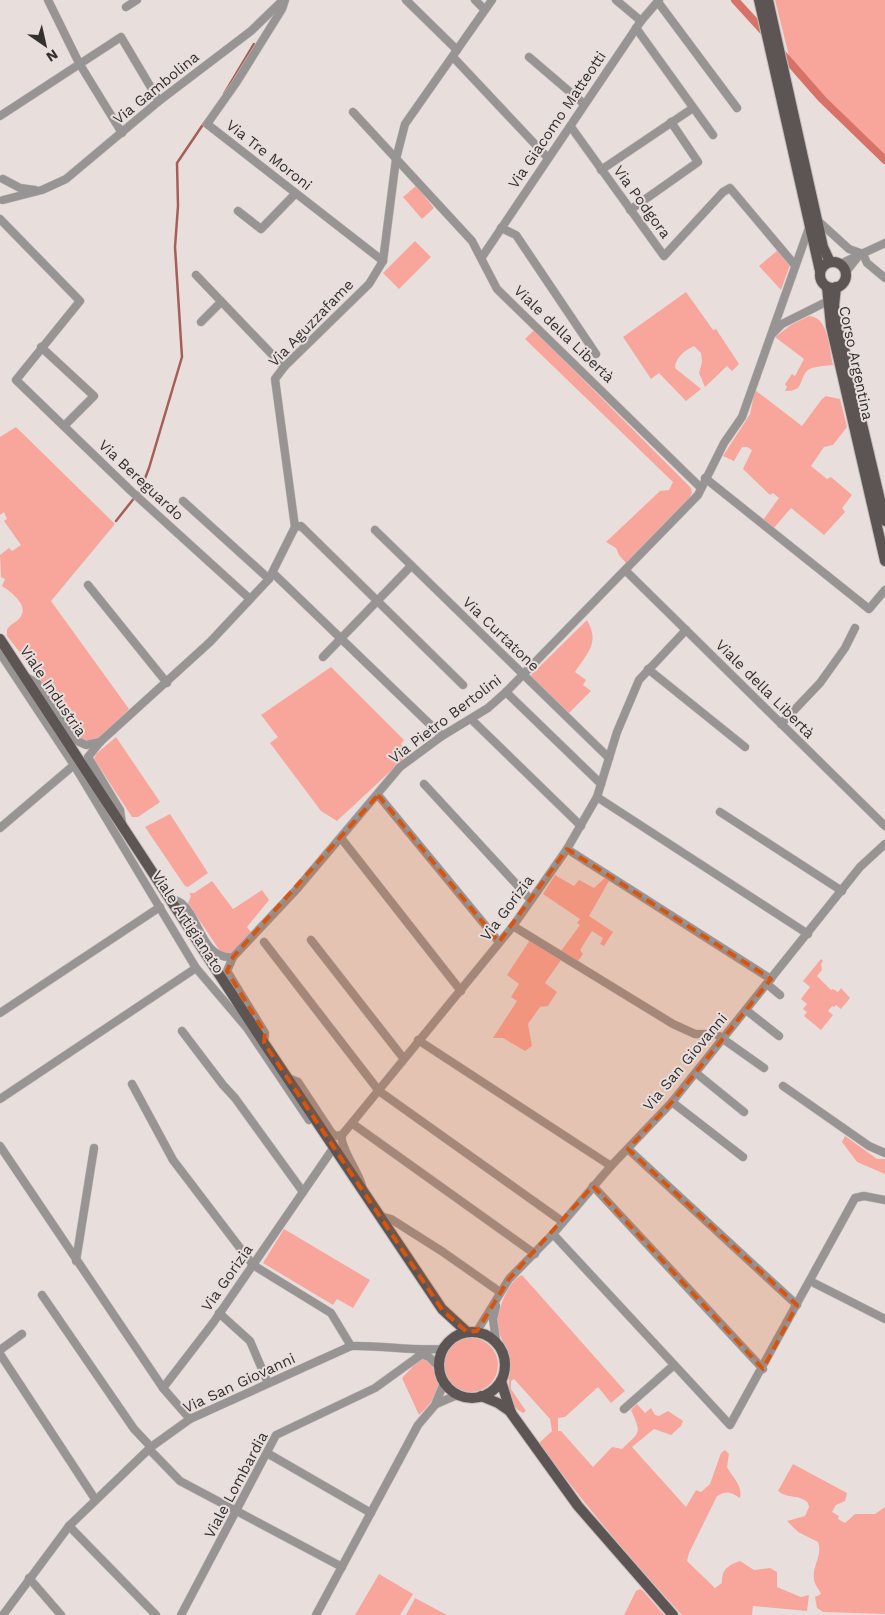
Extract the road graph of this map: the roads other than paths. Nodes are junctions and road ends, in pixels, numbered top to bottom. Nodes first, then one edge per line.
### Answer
1 (48, 0) edge
2 (137, 0) edge
3 (284, 0) edge
4 (406, 0) edge
5 (475, 0) edge
6 (492, 0) edge
7 (616, 0) edge
8 (759, 0) edge
9 (768, 0) edge
10 (658, 1) edge
11 (126, 7) dead end
12 (484, 9) junction
13 (641, 21) junction
14 (636, 28) junction
15 (251, 31) junction
16 (262, 39) junction
17 (455, 54) junction
18 (529, 57) dead end
19 (79, 63) junction
20 (159, 101) junction
21 (584, 104) junction
22 (693, 108) junction
23 (737, 108) dead end
24 (353, 112) dead end
25 (0, 116) edge
26 (672, 122) junction
27 (571, 127) junction
28 (122, 133) junction
29 (713, 135) dead end
30 (548, 158) junction
31 (396, 159) junction
32 (601, 170) junction
33 (1, 178) edge
34 (42, 190) junction
35 (295, 194) junction
36 (1, 201) edge
37 (630, 210) junction
38 (0, 211) edge
39 (238, 211) dead end
40 (0, 220) edge
41 (813, 222) junction
42 (501, 228) junction
43 (884, 243) edge
44 (861, 255) junction
45 (482, 257) junction
46 (383, 261) junction
47 (835, 263) junction
48 (794, 264) junction
49 (820, 271) junction
50 (846, 274) junction
51 (196, 275) dead end
52 (885, 278) edge
53 (832, 287) junction
54 (828, 301) junction
55 (221, 302) junction
56 (201, 322) dead end
57 (768, 340) junction
58 (41, 347) junction
59 (596, 354) dead end
60 (284, 367) junction
61 (64, 426) junction
62 (705, 478) junction
63 (701, 488) junction
64 (183, 501) dead end
65 (885, 521) edge
66 (295, 527) junction
67 (375, 530) dead end
68 (885, 561) edge
69 (411, 566) junction
70 (626, 571) junction
71 (271, 576) junction
72 (88, 585) dead end
73 (885, 590) edge
74 (250, 599) junction
75 (377, 601) junction
76 (855, 628) dead end
77 (686, 630) junction
78 (0, 639) edge
79 (341, 640) junction
80 (0, 653) edge
81 (324, 657) dead end
82 (648, 669) junction
83 (524, 676) junction
84 (26, 677) junction
85 (167, 682) junction
86 (463, 685) dead end
87 (506, 692) junction
88 (470, 719) junction
89 (781, 724) junction
90 (442, 736) junction
91 (100, 742) junction
92 (745, 747) dead end
93 (609, 758) junction
94 (78, 763) junction
95 (424, 784) dead end
96 (601, 784) junction
97 (378, 794) junction
98 (597, 797) junction
99 (720, 812) dead end
100 (122, 823) junction
101 (581, 826) junction
102 (885, 826) edge
103 (0, 828) edge
104 (341, 838) junction
105 (885, 844) edge
106 (567, 850) junction
107 (842, 892) junction
108 (170, 898) junction
109 (531, 900) junction
110 (160, 908) junction
111 (513, 926) junction
112 (808, 934) junction
113 (310, 940) dead end
114 (264, 942) dead end
115 (499, 942) junction
116 (233, 957) junction
117 (196, 968) junction
118 (769, 981) junction
119 (461, 990) junction
120 (780, 995) dead end
121 (746, 1010) junction
122 (0, 1013) edge
123 (182, 1031) dead end
124 (779, 1036) dead end
125 (418, 1040) junction
126 (722, 1040) junction
127 (264, 1043) junction
128 (404, 1059) junction
129 (764, 1068) dead end
130 (696, 1074) junction
131 (288, 1078) junction
132 (132, 1084) dead end
133 (783, 1086) dead end
134 (379, 1091) junction
135 (0, 1099) edge
136 (672, 1102) junction
137 (744, 1112) dead end
138 (353, 1124) junction
139 (325, 1134) junction
140 (342, 1136) junction
141 (0, 1146) edge
142 (334, 1147) junction
143 (94, 1148) dead end
144 (628, 1149) junction
145 (885, 1153) edge
146 (743, 1157) dead end
147 (611, 1166) junction
148 (593, 1186) junction
149 (303, 1192) junction
150 (363, 1192) junction
151 (885, 1200) edge
152 (380, 1216) junction
153 (563, 1222) junction
154 (553, 1234) junction
155 (535, 1254) junction
156 (76, 1261) junction
157 (253, 1265) junction
158 (814, 1283) dead end
159 (500, 1292) junction
160 (42, 1295) dead end
161 (797, 1305) junction
162 (443, 1311) junction
163 (219, 1313) junction
164 (885, 1320) edge
165 (472, 1332) junction
166 (22, 1334) dead end
167 (450, 1340) junction
168 (496, 1341) junction
169 (351, 1346) junction
170 (442, 1349) junction
171 (0, 1352) edge
172 (419, 1353) junction
173 (674, 1365) junction
174 (438, 1366) junction
175 (763, 1369) junction
176 (500, 1381) junction
177 (444, 1382) junction
178 (268, 1383) junction
179 (163, 1388) junction
180 (457, 1395) junction
181 (481, 1396) junction
182 (435, 1404) junction
183 (624, 1409) dead end
184 (512, 1412) junction
185 (190, 1419) junction
186 (150, 1448) junction
187 (267, 1453) junction
188 (95, 1499) junction
189 (238, 1511) junction
190 (371, 1513) junction
191 (69, 1526) junction
192 (342, 1567) junction
193 (29, 1578) junction
194 (3, 1615) edge
195 (61, 1615) edge
196 (156, 1615) edge
197 (181, 1615) edge
198 (316, 1615) edge
199 (673, 1615) edge

1 - 19 street
2 - 11 street
3 - 15 street, Via Gambolina
3 - 16 street, Via Tre Moroni
4 - 17 street
5 - 12 street
6 - 12 street, Via Aguzzafame
7 - 13 street
8 - 41 main road
9 - 41 main road
10 - 13 street, Via Giacomo Matteotti
10 - 23 street
12 - 17 street, Via Aguzzafame
13 - 14 street, Via Giacomo Matteotti
14 - 21 street, Via Giacomo Matteotti
14 - 22 street
15 - 16 street
15 - 20 street, Via Gambolina
16 - 35 street, Via Tre Moroni
17 - 30 street
17 - 31 street, Via Aguzzafame
18 - 21 street
19 - 20 street
19 - 25 street
19 - 28 street
20 - 28 street, Via Gambolina
21 - 27 street, Via Giacomo Matteotti
22 - 26 street
22 - 29 street
24 - 31 street, Viale della Libertà
26 - 32 street
26 - 37 street
27 - 30 street, Via Giacomo Matteotti
27 - 32 street, Via Podgora
28 - 34 street, Via Gambolina
30 - 42 street, Via Giacomo Matteotti
31 - 45 street, Viale della Libertà
31 - 46 street, Via Aguzzafame
32 - 37 street, Via Podgora
33 - 34 street, Via Gambolina
33 - 36 street, Via Gambolina
34 - 36 street, Via Gambolina
35 - 39 street
35 - 46 street, Via Tre Moroni
37 - 48 street, Via Podgora
38 - 40 street
40 - 58 street
41 - 44 street
41 - 47 main road
41 - 48 street
41 - 49 main road
42 - 45 street, Via Giacomo Matteotti
42 - 59 street
43 - 44 street
44 - 47 street
44 - 50 street
44 - 52 street
45 - 63 street, Viale della Libertà
46 - 60 street, Via Aguzzafame
47 - 49 main road
47 - 50 main road
48 - 57 street
49 - 53 main road
50 - 53 main road
51 - 55 street
53 - 54 main road, Corso Argentina
53 - 65 main road, Corso Argentina
54 - 57 street
54 - 68 main road, Corso Argentina
55 - 56 street
55 - 60 street
57 - 62 street
58 - 61 street, Via Bereguardo
58 - 61 street
60 - 66 street, Via Aguzzafame
61 - 74 street, Via Bereguardo
62 - 63 street
62 - 73 street
63 - 70 street, Via Pietro Bertolini
64 - 71 street
66 - 71 street
66 - 75 street
67 - 69 street, Via Curtatone
69 - 75 street
69 - 83 street, Via Curtatone
70 - 77 street, Viale della Libertà
70 - 83 street, Via Pietro Bertolini
71 - 74 street
71 - 79 street
72 - 85 street
74 - 85 street
75 - 79 street
75 - 86 street
76 - 89 street
77 - 82 street, Via Gorizia
77 - 89 street, Viale della Libertà
78 - 84 main road, Viale Industria
79 - 81 street
79 - 90 street
80 - 94 street, Viale Industria
82 - 92 street
82 - 93 street, Via Gorizia
83 - 87 street, Via Pietro Bertolini
83 - 93 street, Via Curtatone
84 - 91 street
84 - 94 main road, Viale Industria
85 - 91 street
87 - 88 street, Via Pietro Bertolini
87 - 96 street
88 - 90 street, Via Pietro Bertolini
88 - 101 street
89 - 102 street, Viale della Libertà
90 - 97 street, Via Pietro Bertolini
91 - 100 street
93 - 96 street, Via Gorizia
94 - 100 main road, Viale Artigianato
94 - 103 street
94 - 110 street, Viale Artigianato
95 - 109 street
96 - 98 street, Via Gorizia
97 - 104 street, Via Pietro Bertolini
97 - 115 street
98 - 101 street, Via Gorizia
98 - 112 street
99 - 107 street
100 - 108 main road, Viale Artigianato
101 - 106 street, Via Gorizia
104 - 116 street, Via Pietro Bertolini
104 - 119 street
105 - 107 street, Via San Giovanni
106 - 109 street, Via Gorizia
106 - 118 street
107 - 112 street, Via San Giovanni
108 - 116 street
108 - 127 main road, Viale Artigianato
109 - 111 street, Via Gorizia
110 - 117 street, Viale Artigianato
110 - 122 street
111 - 115 street, Via Gorizia
111 - 126 street
112 - 118 street, Via San Giovanni
113 - 128 street
114 - 134 street
115 - 119 street, Via Gorizia
116 - 127 street
117 - 135 street
117 - 139 street, Viale Artigianato
118 - 120 street
118 - 121 street, Via San Giovanni
119 - 125 street, Via Gorizia
121 - 124 street
121 - 126 street, Via San Giovanni
123 - 149 street
125 - 128 street, Via Gorizia
125 - 147 street
126 - 129 street
126 - 130 street, Via San Giovanni
127 - 131 main road, Viale Artigianato
128 - 134 street, Via Gorizia
130 - 136 street, Via San Giovanni
130 - 137 street
131 - 139 main road, Viale Artigianato
131 - 140 street
132 - 157 street
133 - 145 street
134 - 138 street, Via Gorizia
134 - 153 street
136 - 144 street, Via San Giovanni
136 - 146 street
138 - 140 street, Via Gorizia
138 - 155 street
139 - 142 main road, Viale Artigianato
140 - 150 street
141 - 156 street
142 - 149 street, Via Gorizia
142 - 150 main road, Viale Artigianato
143 - 156 street
144 - 147 street, Via San Giovanni
144 - 161 street
147 - 148 street, Via San Giovanni
148 - 153 street, Via San Giovanni
148 - 175 street
149 - 157 street, Via Gorizia
150 - 152 main road, Viale Artigianato
151 - 161 street
152 - 159 street
152 - 162 main road, Viale Artigianato
153 - 154 street, Via San Giovanni
154 - 155 street, Via San Giovanni
154 - 173 street
155 - 159 street, Via San Giovanni
156 - 179 street
157 - 163 street, Via Gorizia
157 - 169 street
158 - 164 street
159 - 165 street, Via San Giovanni
159 - 168 street, Via San Giovanni
160 - 186 street
161 - 175 street
162 - 165 main road, Viale Artigianato
162 - 167 main road, Viale Artigianato
163 - 178 street
163 - 179 street, Via Gorizia
165 - 167 main road
165 - 168 main road
166 - 171 street
167 - 170 main road
168 - 176 main road
169 - 172 street, Via San Giovanni
169 - 178 street, Via San Giovanni
170 - 172 street, Via San Giovanni
170 - 174 main road
171 - 188 street
172 - 174 street, Via San Giovanni
172 - 187 street, Viale Lombardia
173 - 175 street
173 - 183 street
174 - 177 main road
176 - 181 main road
176 - 184 main road
177 - 180 main road
177 - 182 street
178 - 185 street, Via San Giovanni
179 - 185 street
180 - 181 main road
180 - 182 street
181 - 184 main road
182 - 190 street
184 - 199 main road
185 - 186 street, Via San Giovanni
186 - 188 street, Via San Giovanni
186 - 189 street
187 - 189 street, Viale Lombardia
187 - 190 street
188 - 191 street, Via San Giovanni
189 - 192 street
189 - 197 street, Viale Lombardia
190 - 192 street
191 - 193 street, Via San Giovanni
191 - 196 street
192 - 198 street
193 - 194 street, Via San Giovanni
193 - 195 street

